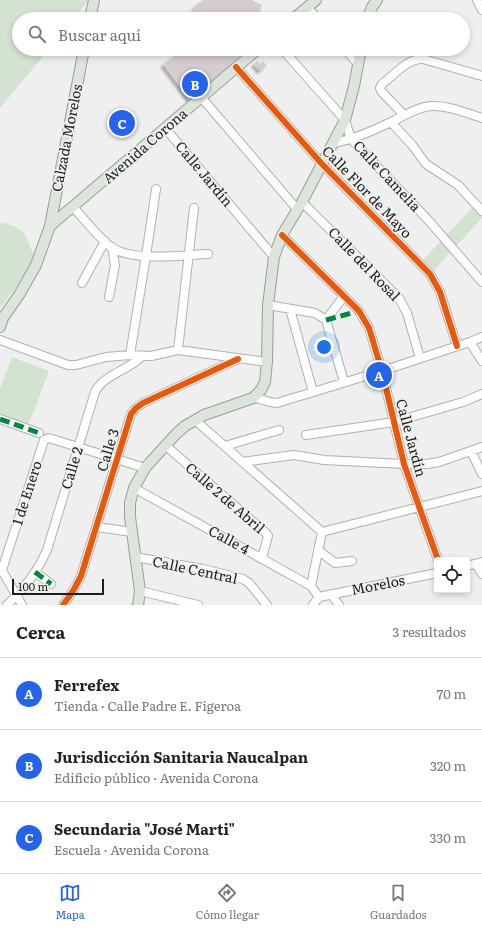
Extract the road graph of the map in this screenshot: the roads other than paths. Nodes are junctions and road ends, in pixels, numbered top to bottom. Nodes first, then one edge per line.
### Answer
1 (94, 0) edge
2 (316, 0) edge
3 (477, 0) edge
4 (307, 7) junction
5 (482, 10) edge
6 (91, 12) edge
7 (301, 12) edge
8 (312, 12) edge
9 (83, 56) edge
10 (249, 56) edge
11 (288, 56) edge
12 (351, 56) edge
13 (360, 56) edge
14 (358, 64) junction
15 (236, 67) junction
16 (482, 76) edge
17 (201, 97) junction
18 (404, 115) junction
19 (482, 118) edge
20 (345, 120) junction
21 (391, 122) junction
22 (165, 128) junction
23 (351, 140) junction
24 (334, 143) junction
25 (322, 164) junction
26 (156, 189) dead end
27 (299, 205) junction
28 (73, 207) junction
29 (194, 208) dead end
30 (482, 211) edge
31 (50, 226) junction
32 (282, 235) junction
33 (105, 241) junction
34 (112, 247) junction
35 (208, 254) dead end
36 (189, 255) junction
37 (146, 256) junction
38 (274, 257) junction
39 (482, 282) edge
40 (82, 283) dead end
41 (344, 296) junction
42 (110, 297) dead end
43 (268, 305) junction
44 (290, 309) junction
45 (326, 320) junction
46 (0, 327) edge
47 (482, 337) edge
48 (0, 340) edge
49 (470, 342) junction
50 (457, 346) junction
51 (178, 350) junction
52 (130, 355) junction
53 (142, 356) junction
54 (420, 358) junction
55 (238, 359) junction
56 (482, 361) edge
57 (267, 362) junction
58 (382, 371) junction
59 (344, 382) junction
60 (313, 392) junction
61 (482, 394) edge
62 (253, 398) junction
63 (0, 419) edge
64 (194, 420) junction
65 (394, 422) junction
66 (279, 430) dead end
67 (306, 435) dead end
68 (41, 436) junction
69 (165, 445) junction
70 (224, 446) junction
71 (482, 447) edge
72 (78, 448) junction
73 (471, 451) junction
74 (118, 460) junction
75 (242, 462) junction
76 (404, 464) junction
77 (145, 468) junction
78 (482, 474) edge
79 (134, 488) junction
80 (482, 491) edge
81 (419, 507) junction
82 (97, 527) junction
83 (132, 532) junction
84 (322, 532) junction
85 (318, 550) junction
86 (437, 557) edge
87 (135, 558) junction
88 (262, 558) junction
89 (352, 561) dead end
90 (479, 563) edge
91 (1, 568) edge
92 (35, 572) junction
93 (434, 574) edge
94 (482, 574) edge
95 (51, 584) dead end
96 (311, 586) junction
97 (140, 592) junction
98 (326, 595) junction
99 (17, 596) junction
100 (6, 605) edge
101 (22, 605) edge
102 (63, 605) edge
103 (138, 605) edge
104 (198, 605) edge
105 (267, 605) edge
106 (313, 605) edge
107 (334, 605) edge
108 (339, 605) edge

1 - 6 main road
2 - 4 main road
3 - 5 street
4 - 7 main road
4 - 8 street
9 - 31 main road, Calzada Morelos
10 - 15 main road, Avenida Corona
11 - 20 street, Calle Camelia
12 - 14 street
13 - 14 main road
14 - 20 main road
15 - 17 main road, Avenida Corona
15 - 25 street, Calle Flor de Mayo
16 - 18 street
17 - 22 main road, Avenida Corona
17 - 27 street, Calle del Rosal
18 - 19 street
18 - 21 street
20 - 23 street, Calle Camelia
20 - 24 main road
21 - 23 street
21 - 30 street
22 - 28 main road, Avenida Corona
22 - 38 street, Calle Jardín
23 - 24 street
23 - 39 street, Calle Camelia
24 - 25 main road
25 - 27 main road
25 - 50 street, Calle Flor de Mayo
26 - 37 street
27 - 32 main road
27 - 54 street, Calle del Rosal
28 - 31 main road, Avenida Corona
28 - 33 street
29 - 36 street
31 - 46 main road, Calzada Morelos
32 - 38 main road
32 - 41 street, Calle Jardín
33 - 34 street
33 - 40 street
34 - 37 street
34 - 42 street
35 - 36 street
36 - 37 street
36 - 51 street
37 - 52 street
38 - 43 main road
41 - 45 street
41 - 58 street, Calle Jardín
43 - 44 street
43 - 57 main road
44 - 45 street
44 - 60 street
45 - 59 street
47 - 49 street
48 - 52 street
49 - 50 street
49 - 56 street
50 - 54 street
51 - 53 street
51 - 55 street
52 - 53 street
53 - 72 street, Calle 2
54 - 58 street
55 - 57 street
55 - 74 street, Calle 3
57 - 62 main road
58 - 59 street
58 - 65 street, Calle Jardín
59 - 60 street
60 - 62 street
61 - 65 street
62 - 64 main road
63 - 68 street
64 - 69 main road
64 - 70 street
65 - 67 street
65 - 76 street, Calle Jardín
66 - 70 street
68 - 72 street
68 - 91 street, 1 de Enero
69 - 77 main road
69 - 88 street, Calle 2 de Abril
70 - 75 street
71 - 73 street
72 - 74 street
72 - 92 street, Calle 2
73 - 76 street
73 - 78 street
74 - 77 street
74 - 82 street, Calle 3
75 - 76 street
75 - 84 street
76 - 81 street, Calle Jardín
77 - 79 main road
79 - 83 main road
79 - 88 street, Calle 4
80 - 81 street
81 - 84 street
81 - 86 street, Calle Jardín
82 - 83 street
82 - 102 street, Calle 3
83 - 87 main road
84 - 85 street
85 - 89 street
85 - 96 street
87 - 97 main road
87 - 105 street, Calle Central
88 - 96 street, Calle 4
90 - 94 street
91 - 99 street
92 - 95 street
92 - 99 street, Calle 2
93 - 98 street, Morelos
96 - 98 street, Calle 4
97 - 103 main road
97 - 104 street
98 - 106 street
98 - 107 street
98 - 108 street
99 - 100 street, Calle 2
99 - 101 street

